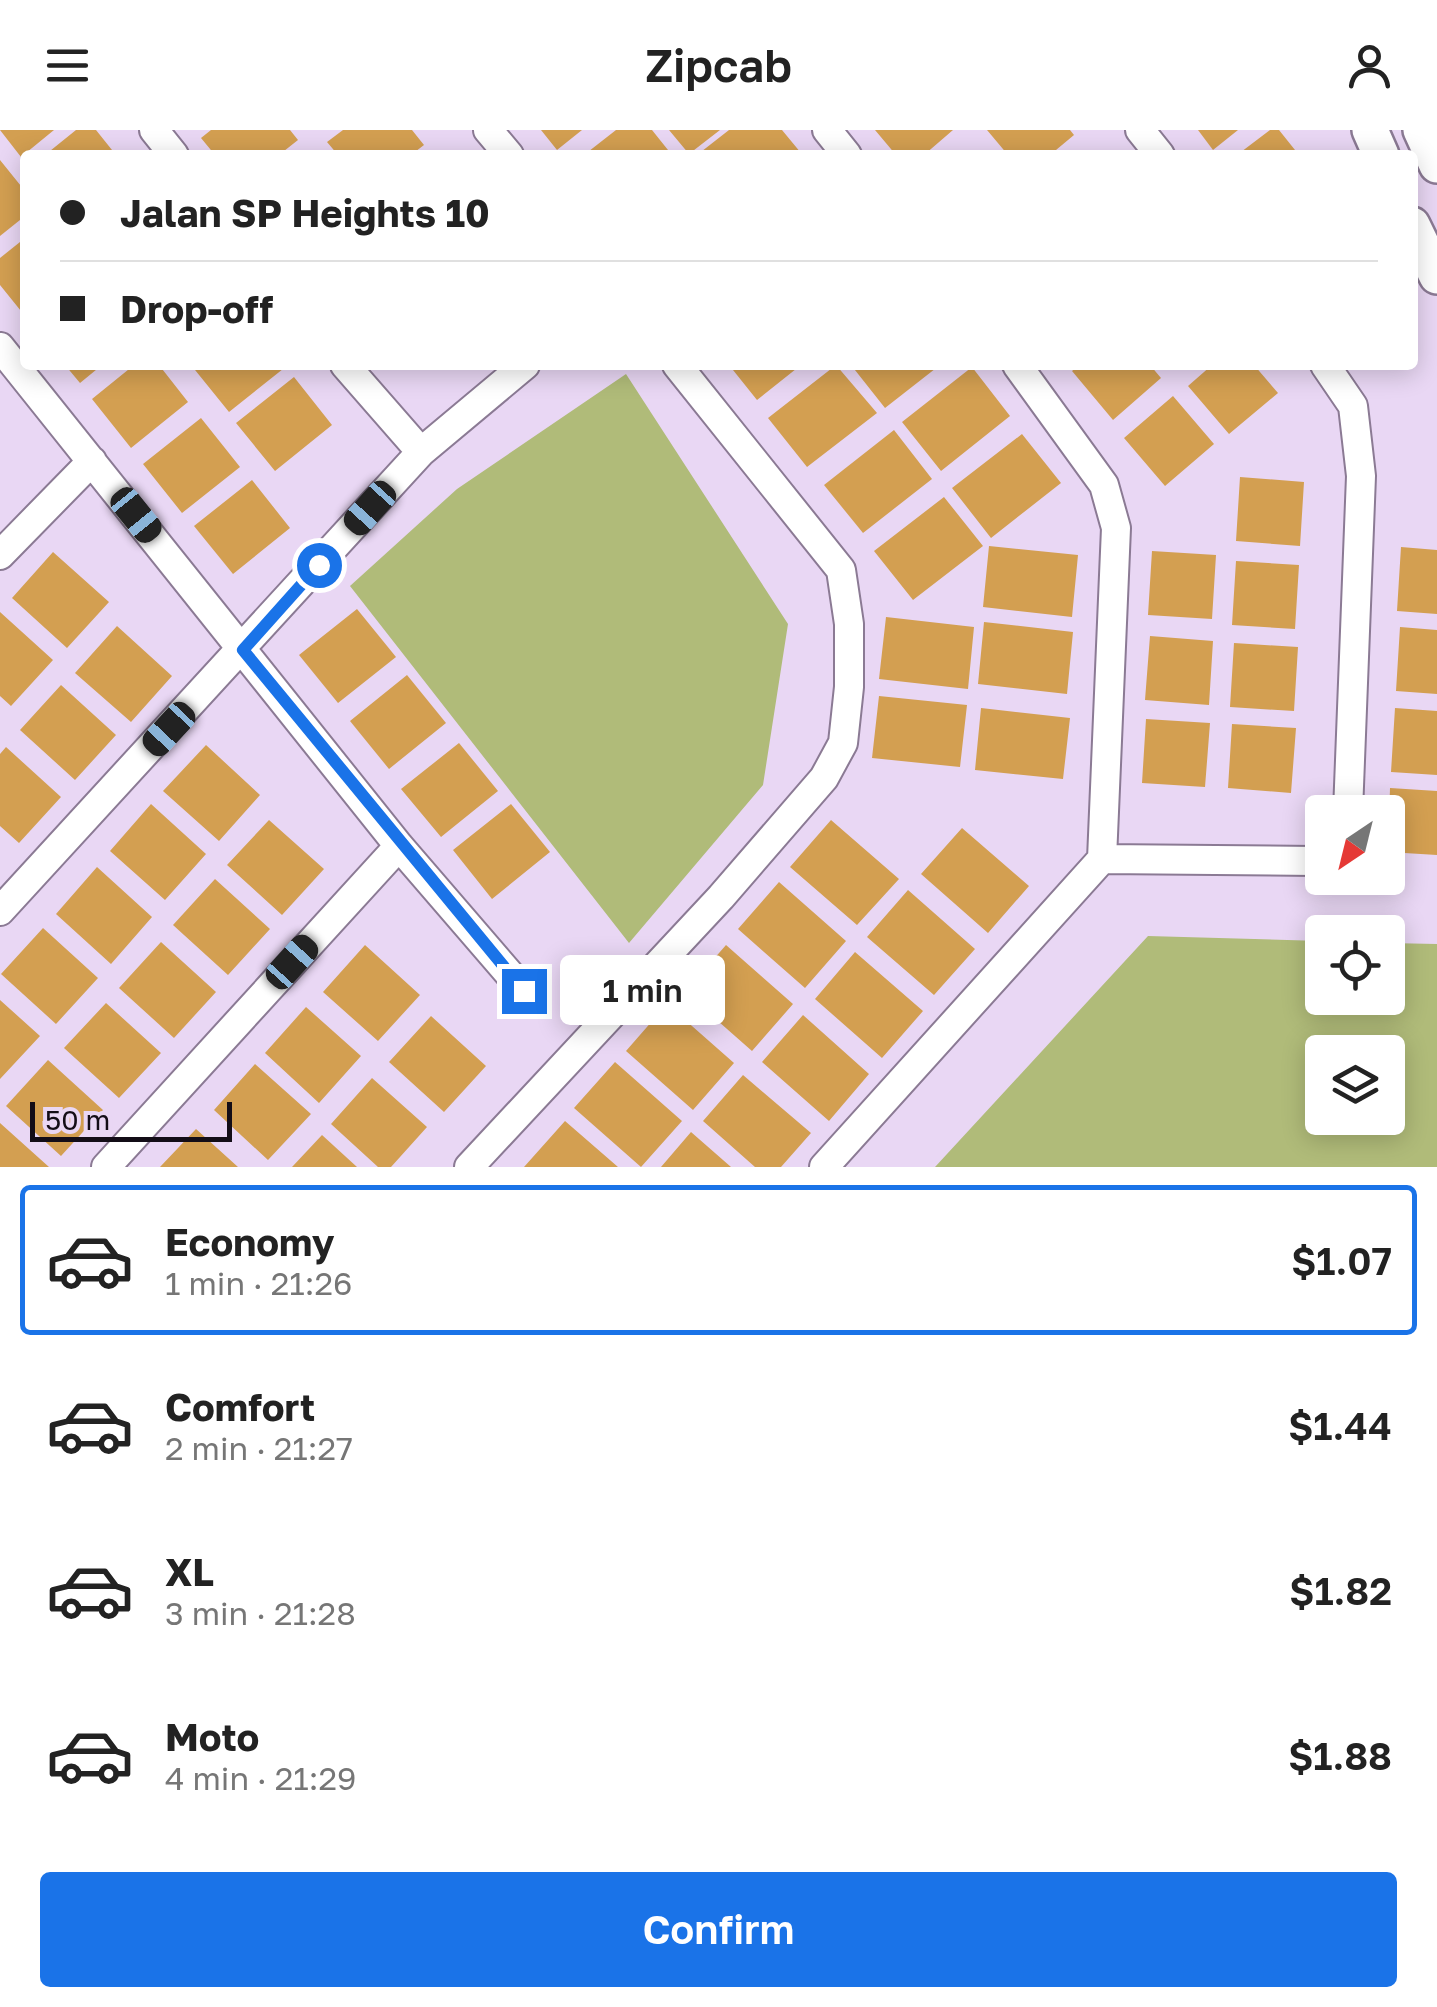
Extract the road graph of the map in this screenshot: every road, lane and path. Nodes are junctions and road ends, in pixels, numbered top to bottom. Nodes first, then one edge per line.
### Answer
1 (154, 130) edge
2 (488, 130) edge
3 (827, 130) edge
4 (1140, 130) edge
5 (1422, 130) edge
6 (170, 150) edge
7 (504, 150) edge
8 (843, 150) edge
9 (1156, 150) edge
10 (1437, 164) edge
11 (1418, 238) edge
12 (1437, 276) edge
13 (0, 346) edge
14 (349, 370) edge
15 (519, 370) edge
16 (681, 370) edge
17 (1021, 370) edge
18 (1329, 370) edge
19 (421, 452) junction
20 (92, 460) junction
21 (0, 555) edge
22 (243, 650) junction
23 (1349, 795) edge
24 (399, 846) junction
25 (1102, 859) junction
26 (1305, 861) edge
27 (0, 912) edge
28 (524, 991) dead end
29 (106, 1167) edge
30 (469, 1167) edge
31 (824, 1167) edge

1 - 6 street
2 - 7 street
3 - 8 street
4 - 9 street
5 - 10 street
11 - 12 street
13 - 20 street
14 - 19 street
15 - 19 street
16 - 30 street
17 - 25 street
18 - 23 street
19 - 22 street
20 - 21 street
20 - 22 street
22 - 24 street
22 - 27 street
24 - 28 street
24 - 29 street
25 - 26 street
25 - 31 street

